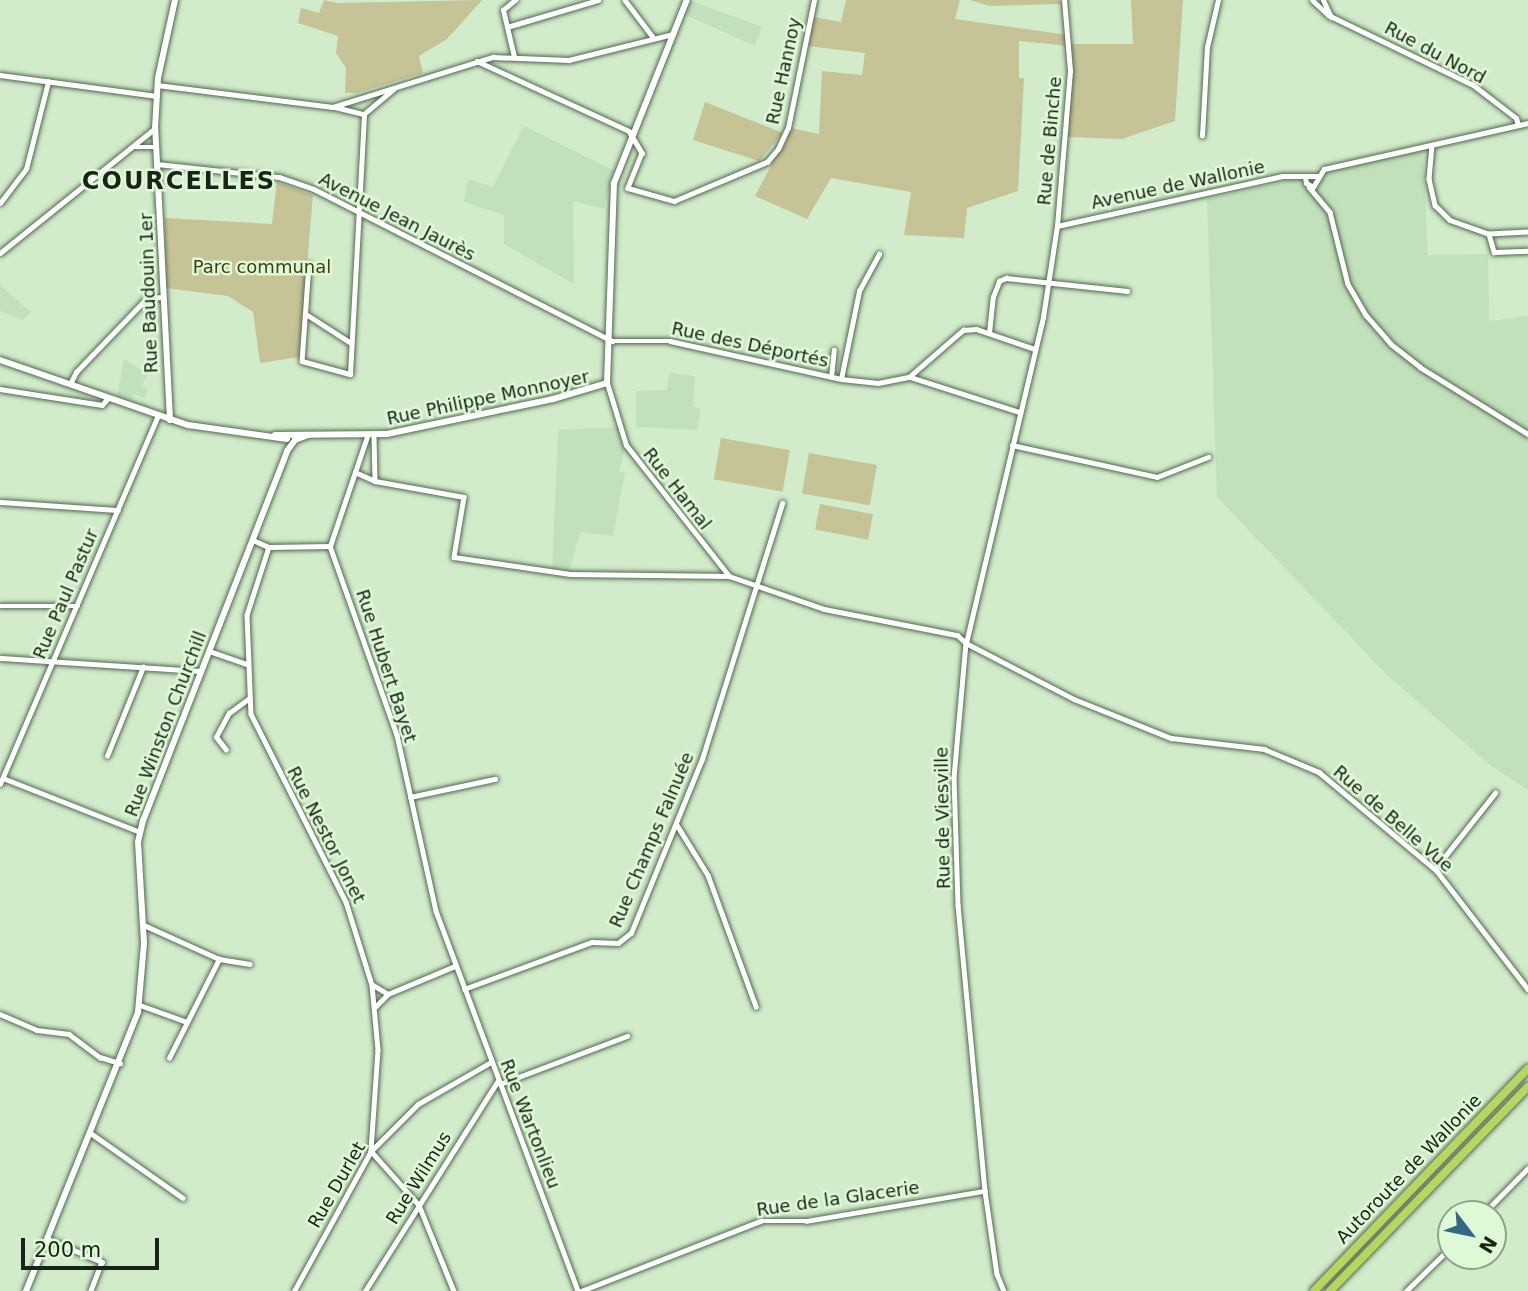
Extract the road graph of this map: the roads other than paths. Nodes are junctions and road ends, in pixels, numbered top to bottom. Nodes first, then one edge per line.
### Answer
1 (175, 0) edge
2 (515, 0) edge
3 (598, 0) edge
4 (625, 0) edge
5 (687, 0) edge
6 (814, 0) edge
7 (1064, 0) edge
8 (1219, 0) edge
9 (1325, 1) edge
10 (1315, 2) edge
11 (1331, 17) junction
12 (507, 27) junction
13 (673, 34) junction
14 (653, 37) junction
15 (514, 57) junction
16 (477, 61) junction
17 (0, 75) edge
18 (48, 82) junction
19 (157, 85) junction
20 (396, 87) junction
21 (157, 96) junction
22 (333, 107) junction
23 (364, 114) junction
24 (1528, 122) edge
25 (1518, 125) junction
26 (155, 128) junction
27 (633, 135) junction
28 (1202, 136) dead end
29 (1432, 145) junction
30 (134, 147) junction
31 (157, 147) junction
32 (157, 164) junction
33 (1318, 176) junction
34 (1306, 177) junction
35 (1317, 185) junction
36 (1309, 186) junction
37 (1318, 196) junction
38 (0, 203) edge
39 (360, 214) junction
40 (1057, 226) junction
41 (1528, 232) edge
42 (1489, 234) junction
43 (0, 244) edge
44 (6, 248) junction
45 (1528, 251) edge
46 (0, 253) edge
47 (879, 254) dead end
48 (309, 264) dead end
49 (1048, 285) junction
50 (1127, 292) dead end
51 (162, 297) junction
52 (305, 314) junction
53 (989, 333) junction
54 (611, 341) junction
55 (352, 344) junction
56 (1035, 349) junction
57 (834, 350) dead end
58 (0, 360) edge
59 (831, 377) junction
60 (909, 377) junction
61 (841, 379) junction
62 (607, 383) junction
63 (70, 384) junction
64 (0, 389) edge
65 (108, 398) junction
66 (1020, 412) junction
67 (158, 416) junction
68 (170, 420) junction
69 (1528, 434) edge
70 (370, 436) junction
71 (290, 439) junction
72 (1012, 444) junction
73 (1208, 457) dead end
74 (355, 472) junction
75 (375, 481) junction
76 (0, 502) edge
77 (782, 503) dead end
78 (118, 510) junction
79 (252, 540) junction
80 (330, 545) junction
81 (269, 547) junction
82 (729, 576) junction
83 (757, 588) junction
84 (0, 606) edge
85 (78, 606) junction
86 (966, 643) junction
87 (209, 650) junction
88 (0, 658) edge
89 (53, 661) junction
90 (246, 664) junction
91 (143, 667) junction
92 (201, 671) junction
93 (248, 699) junction
94 (226, 750) dead end
95 (107, 757) dead end
96 (495, 779) dead end
97 (1, 781) edge
98 (1494, 793) dead end
99 (410, 797) junction
100 (677, 824) junction
101 (139, 832) junction
102 (1435, 869) junction
103 (144, 925) junction
104 (219, 959) junction
105 (250, 964) dead end
106 (455, 966) junction
107 (372, 985) junction
108 (464, 989) junction
109 (1528, 989) edge
110 (388, 994) junction
111 (140, 1005) junction
112 (756, 1006) dead end
113 (375, 1008) junction
114 (0, 1014) edge
115 (187, 1021) junction
116 (627, 1036) dead end
117 (169, 1058) dead end
118 (491, 1062) junction
119 (120, 1063) junction
120 (1528, 1069) edge
121 (499, 1083) junction
122 (1528, 1087) edge
123 (92, 1134) junction
124 (371, 1151) junction
125 (1528, 1168) edge
126 (985, 1191) junction
127 (183, 1198) dead end
128 (1497, 1200) edge
129 (419, 1205) junction
130 (48, 1239) junction
131 (1437, 1261) edge
132 (26, 1291) edge
133 (91, 1291) edge
134 (294, 1291) edge
135 (365, 1291) edge
136 (454, 1291) edge
137 (580, 1291) edge
138 (1004, 1291) edge
139 (1314, 1291) edge
140 (1330, 1291) edge
141 (1406, 1291) edge

1 - 19 main road, Rue Baudouin 1er
2 - 12 street
3 - 12 street
4 - 14 street
5 - 13 main road, Rue Philippe Monnoyer
6 - 27 street, Rue Hannoy
7 - 40 street, Rue de Binche
8 - 28 street
9 - 10 street, Rue du Nord
9 - 11 street, Rue du Nord
10 - 11 street, Rue du Nord
11 - 25 street, Rue du Nord
12 - 15 street
13 - 14 street
13 - 27 main road, Rue Philippe Monnoyer
14 - 15 street
15 - 16 street
16 - 20 street
16 - 27 street
17 - 18 street
18 - 21 street
18 - 38 street
19 - 21 main road, Rue Baudouin 1er
19 - 22 street
20 - 22 street
20 - 23 street
21 - 26 main road, Rue Baudouin 1er
22 - 23 street
23 - 39 street
24 - 25 street
25 - 29 street
26 - 30 street
26 - 31 main road, Rue Baudouin 1er
27 - 54 main road, Rue Philippe Monnoyer
29 - 33 street
29 - 42 street
30 - 31 street
30 - 44 street
31 - 32 main road, Rue Baudouin 1er
32 - 39 street, Avenue Jean Jaurès
32 - 51 main road, Rue Baudouin 1er
33 - 34 street, Avenue de Wallonie
33 - 35 street
34 - 36 street
34 - 40 street, Avenue de Wallonie
35 - 36 street
35 - 37 street
36 - 37 street
37 - 69 street
39 - 54 street, Avenue Jean Jaurès
39 - 55 street
40 - 49 street, Rue de Binche
41 - 42 street
42 - 45 street
43 - 44 street
44 - 46 street
47 - 61 street, Rue des Déportés
48 - 52 street
49 - 50 street
49 - 53 street
49 - 56 street, Rue de Binche
51 - 63 street
51 - 68 main road, Rue Baudouin 1er
52 - 55 street
52 - 55 street
53 - 56 street
53 - 60 street
54 - 59 street, Rue des Déportés
54 - 62 main road, Rue Philippe Monnoyer
56 - 66 street, Rue de Viesville
57 - 59 street
58 - 63 main road, Rue Philippe Monnoyer
59 - 61 street, Rue des Déportés
60 - 61 street, Rue des Déportés
60 - 66 street
62 - 70 main road, Rue Philippe Monnoyer
62 - 82 street, Rue Hamal
63 - 65 main road, Rue Philippe Monnoyer
64 - 65 street
65 - 67 main road, Rue Philippe Monnoyer
66 - 72 street, Rue de Viesville
67 - 68 main road, Rue Philippe Monnoyer
67 - 78 street, Rue Paul Pastur
68 - 71 main road, Rue Philippe Monnoyer
70 - 71 main road, Rue Philippe Monnoyer
70 - 74 street
70 - 75 street
71 - 79 main road, Rue Winston Churchill
72 - 73 street
72 - 86 street, Rue de Viesville
74 - 75 street
74 - 80 street
75 - 82 street
76 - 78 street
77 - 83 street
78 - 85 street, Rue Paul Pastur
79 - 81 street
79 - 87 main road, Rue Winston Churchill
80 - 81 street
80 - 99 street, Rue Hubert Bayet
81 - 90 street, Rue Nestor Jonet
82 - 83 street, Rue Hamal
83 - 86 street, Rue Hamal
83 - 100 street, Rue Champs Falnuée
84 - 85 street
85 - 89 street, Rue Paul Pastur
86 - 102 street, Rue de Belle Vue
86 - 126 street, Rue de Viesville
87 - 90 street
87 - 92 main road, Rue Winston Churchill
88 - 89 street
89 - 91 street
89 - 97 street, Rue Paul Pastur
90 - 93 street, Rue Nestor Jonet
91 - 92 street
91 - 95 street
92 - 101 main road, Rue Winston Churchill
93 - 94 street
93 - 107 street, Rue Nestor Jonet
96 - 99 street
97 - 101 street
98 - 102 street
99 - 106 street, Rue Hubert Bayet
100 - 108 street, Rue Champs Falnuée
100 - 112 street
101 - 103 main road, Rue Winston Churchill
102 - 109 street, Rue de Belle Vue
103 - 104 street
103 - 111 main road, Rue Winston Churchill
104 - 105 street
104 - 115 street
106 - 108 street, Rue Wartonlieu
106 - 110 street
107 - 110 street
107 - 113 street, Rue Nestor Jonet
108 - 118 street, Rue Wartonlieu
110 - 113 street
111 - 115 street
111 - 119 main road, Rue Winston Churchill
113 - 124 street, Rue Nestor Jonet
114 - 119 street
115 - 117 street
116 - 121 street
118 - 121 street, Rue Wartonlieu
118 - 124 street, Rue Durlet
119 - 123 main road, Rue Winston Churchill
120 - 139 highway, Autoroute de Wallonie
121 - 129 street, Rue Wilmus
121 - 137 street, Rue Wartonlieu
122 - 140 highway, Autoroute de Wallonie
123 - 127 street
123 - 130 main road, Rue Winston Churchill
124 - 129 street
124 - 134 street, Rue Durlet
125 - 128 street
126 - 137 street, Rue de la Glacerie
126 - 138 street, Rue de Viesville
129 - 135 street, Rue Wilmus
129 - 136 street
130 - 132 main road, Rue Winston Churchill
130 - 133 street
131 - 141 street

